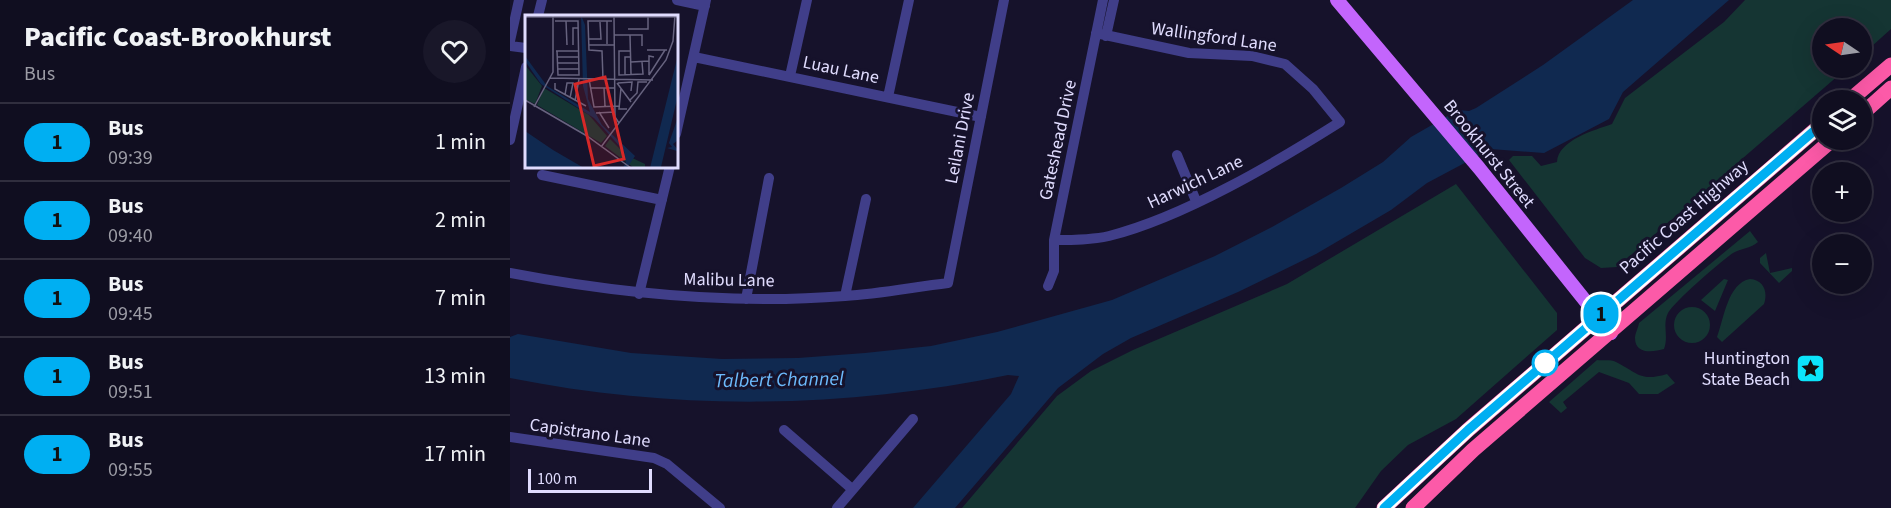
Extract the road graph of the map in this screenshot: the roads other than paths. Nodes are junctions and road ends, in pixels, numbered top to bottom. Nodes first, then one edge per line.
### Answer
1 (519, 0) edge
2 (542, 0) edge
3 (677, 0) edge
4 (807, 0) edge
5 (909, 0) edge
6 (1004, 0) edge
7 (1103, 0) edge
8 (1114, 0) edge
9 (1337, 0) edge
10 (706, 3) edge
11 (538, 15) edge
12 (1101, 34) junction
13 (510, 41) edge
14 (510, 46) edge
15 (525, 48) edge
16 (694, 57) junction
17 (1891, 65) edge
18 (525, 72) edge
19 (790, 76) junction
20 (1891, 88) edge
21 (1862, 90) edge
22 (888, 97) junction
23 (680, 103) edge
24 (1872, 105) edge
25 (981, 117) junction
26 (678, 118) edge
27 (1340, 122) joint
28 (1812, 133) edge
29 (510, 140) edge
30 (1821, 150) edge
31 (1177, 154) dead end
32 (669, 168) edge
33 (542, 175) dead end
34 (769, 178) dead end
35 (866, 199) dead end
36 (662, 200) junction
37 (1196, 201) junction
38 (1054, 240) junction
39 (510, 273) edge
40 (948, 283) joint
41 (1048, 286) dead end
42 (639, 294) junction
43 (845, 296) junction
44 (746, 299) junction
45 (1599, 316) junction
46 (1611, 333) junction
47 (913, 419) dead end
48 (784, 430) dead end
49 (510, 437) edge
50 (852, 489) junction
51 (720, 508) edge
52 (837, 508) edge
53 (1384, 508) edge
54 (1413, 508) edge

1 - 13 street
2 - 11 street
3 - 10 street
4 - 19 street
5 - 22 street
6 - 25 street, Leilani Drive
7 - 12 street, Gateshead Drive
8 - 12 street, Gateshead Drive
9 - 45 main road, Brookhurst Street
10 - 16 street
12 - 27 street, Wallingford Lane
12 - 38 street, Gateshead Drive
14 - 15 street
16 - 19 street, Luau Lane
16 - 23 street
17 - 21 highway
18 - 29 street
19 - 22 street, Luau Lane
20 - 24 highway
22 - 25 street, Luau Lane
23 - 26 street
25 - 40 street, Leilani Drive
27 - 37 street, Harwich Lane
28 - 45 highway, Pacific Coast Highway
30 - 46 highway
31 - 37 street
32 - 36 street
33 - 36 street
34 - 44 street
35 - 43 street
36 - 42 street
37 - 38 street, Harwich Lane
38 - 41 street, Gateshead Drive
39 - 42 street, Malibu Lane
40 - 43 street, Malibu Lane
42 - 44 street, Malibu Lane
43 - 44 street, Malibu Lane
45 - 46 main road, Brookhurst Street
45 - 53 highway, Pacific Coast Highway
46 - 54 highway
47 - 50 street
48 - 50 street
49 - 51 street, Capistrano Lane
50 - 52 street

